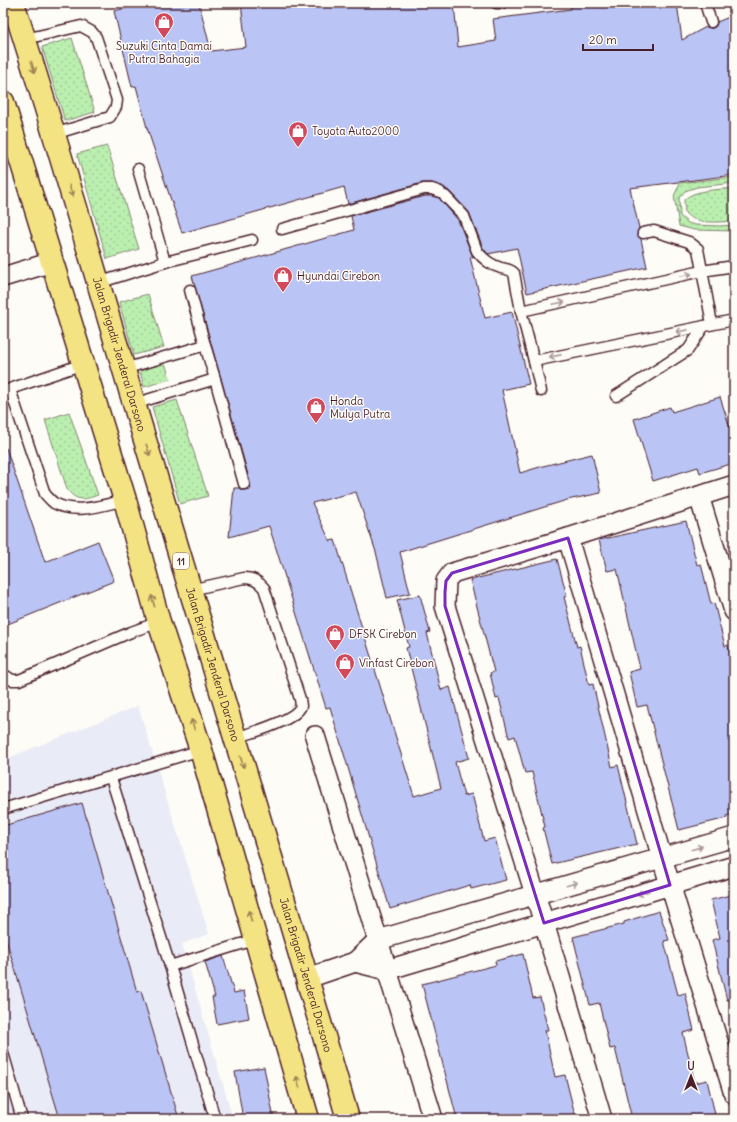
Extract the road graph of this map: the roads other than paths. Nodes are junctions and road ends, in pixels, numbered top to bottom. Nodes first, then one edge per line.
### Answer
1 (13, 3) edge
2 (496, 3) edge
3 (502, 3) edge
4 (705, 3) edge
5 (711, 22) dead end
6 (25, 39) junction
7 (3, 102) edge
8 (54, 134) junction
9 (138, 169) dead end
10 (282, 229) dead end
11 (643, 233) dead end
12 (252, 240) dead end
13 (52, 262) junction
14 (165, 262) junction
15 (734, 266) edge
16 (702, 271) junction
17 (3, 277) edge
18 (98, 282) junction
19 (190, 290) dead end
20 (521, 311) junction
21 (734, 320) edge
22 (708, 325) junction
23 (205, 345) junction
24 (534, 361) junction
25 (83, 364) junction
26 (124, 369) junction
27 (215, 380) junction
28 (541, 391) dead end
29 (616, 396) dead end
30 (134, 404) junction
31 (244, 484) dead end
32 (734, 485) edge
33 (699, 496) junction
34 (125, 500) junction
35 (568, 538) junction
36 (190, 590) junction
37 (734, 611) edge
38 (159, 622) junction
39 (3, 674) edge
40 (315, 736) dead end
41 (235, 738) junction
42 (201, 750) junction
43 (111, 778) junction
44 (3, 809) edge
45 (734, 837) edge
46 (662, 858) junction
47 (734, 866) edge
48 (670, 885) junction
49 (534, 895) junction
50 (544, 923) junction
51 (257, 939) junction
52 (378, 940) junction
53 (355, 962) junction
54 (170, 966) junction
55 (387, 970) junction
56 (308, 978) junction
57 (3, 1053) edge
58 (734, 1094) edge
59 (22, 1119) edge
60 (215, 1119) edge
61 (308, 1119) edge
62 (348, 1119) edge
63 (433, 1119) edge
64 (602, 1119) edge

1 - 6 highway, Jalan Brigadir Jenderal Darsono / 11
2 - 3 lane
4 - 5 lane
6 -> 8 highway, Jalan Brigadir Jenderal Darsono / 11
6 - 8 lane
7 - 13 highway
8 -> 18 highway, Jalan Brigadir Jenderal Darsono / 11
9 - 14 lane
10 - 20 lane
11 - 16 lane
12 - 14 lane
13 - 17 street
13 - 25 highway
14 - 18 lane
15 - 16 lane
20 -> 16 lane
16 - 22 lane
18 - 26 highway, Jalan Brigadir Jenderal Darsono / 11
19 - 23 lane
20 - 24 lane
21 - 22 lane
22 -> 24 lane
22 - 29 lane
23 - 26 lane
23 - 27 lane
24 - 28 lane
25 - 34 highway
25 - 34 lane
26 - 30 highway, Jalan Brigadir Jenderal Darsono / 11
27 - 30 lane
27 - 31 lane
30 -> 36 highway, Jalan Brigadir Jenderal Darsono / 11
32 - 33 street
33 - 35 street
33 - 37 street
38 -> 34 highway
35 - 46 street
35 - 49 street
36 - 41 highway, Jalan Brigadir Jenderal Darsono / 11
36 - 41 lane
38 - 39 lane
42 -> 38 highway
40 - 52 street
41 -> 56 highway, Jalan Brigadir Jenderal Darsono / 11
42 - 43 lane
51 -> 42 highway
43 - 44 lane
43 - 54 lane
46 -> 45 street
46 - 48 street
49 -> 46 street
47 - 48 street
48 -> 50 street
48 - 58 street
49 - 50 street
49 - 52 street
50 - 55 street
50 - 64 street
51 - 54 lane
61 -> 51 highway
52 - 53 street
52 - 55 street
53 - 55 street
53 - 56 street
54 - 60 lane
55 - 63 street
56 - 62 highway, Jalan Brigadir Jenderal Darsono / 11
57 - 59 lane

